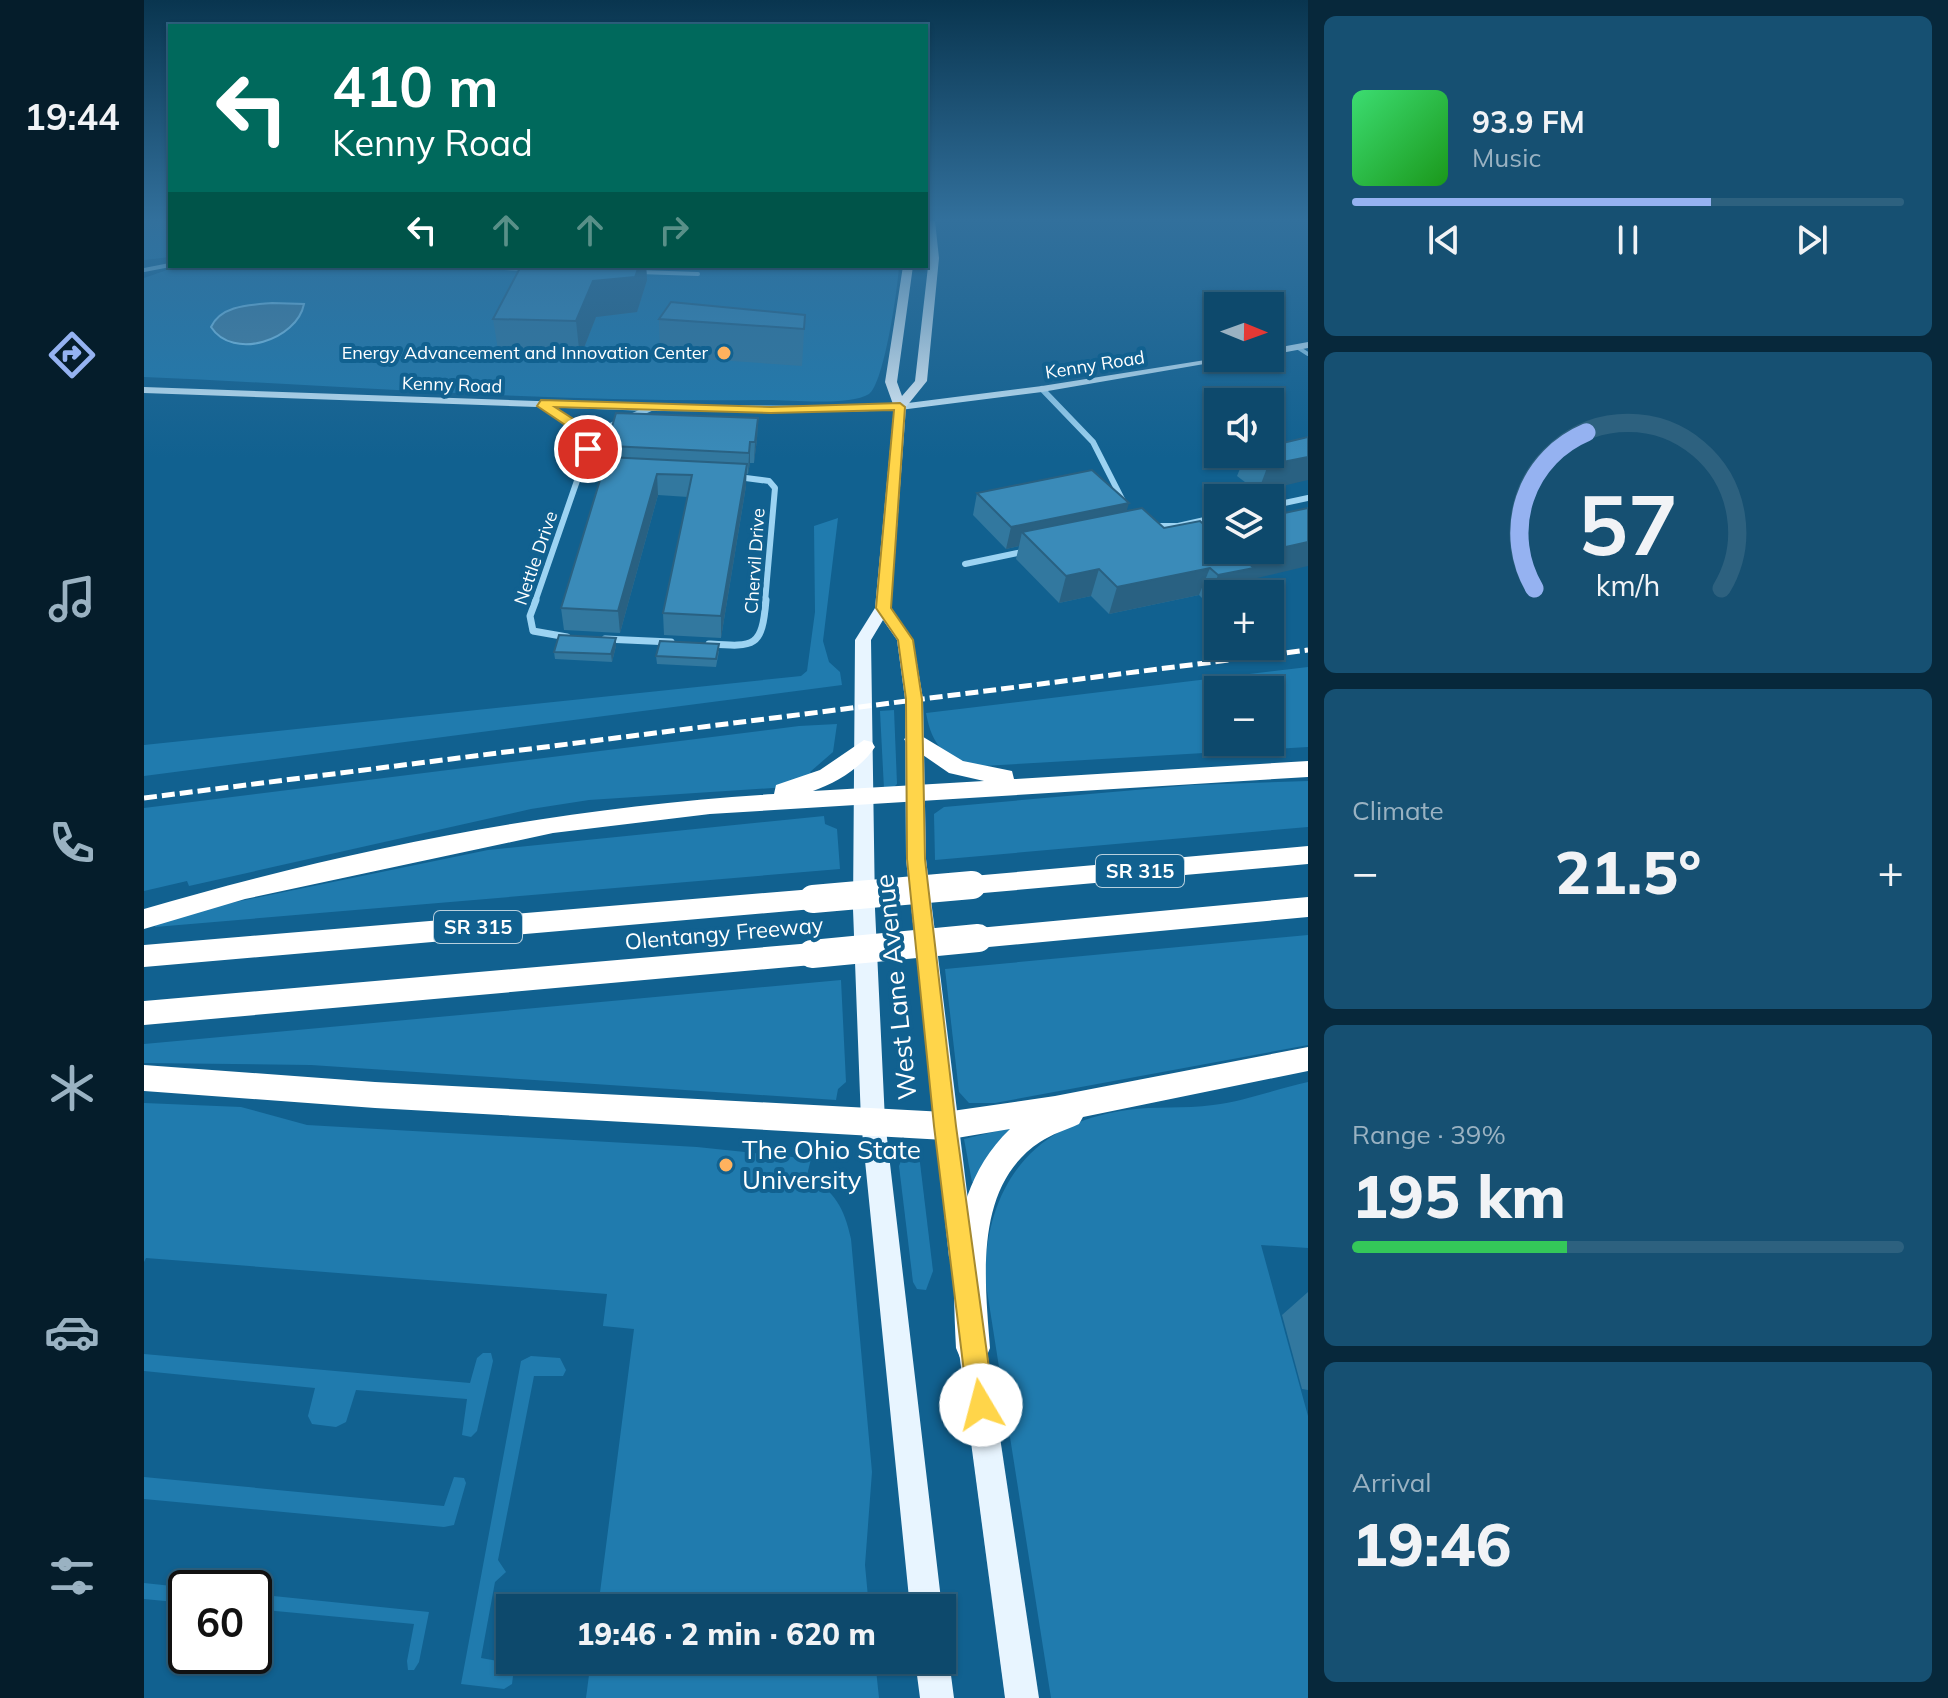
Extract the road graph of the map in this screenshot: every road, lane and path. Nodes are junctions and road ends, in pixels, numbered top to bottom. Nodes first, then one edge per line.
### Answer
1 (903, 300) edge
2 (930, 300) edge
3 (1302, 346) edge
4 (1308, 354) edge
5 (1204, 363) edge
6 (1042, 389) junction
7 (144, 390) edge
8 (541, 404) junction
9 (900, 407) junction
10 (651, 408) junction
11 (588, 449) junction
12 (581, 471) junction
13 (619, 472) edge
14 (723, 476) edge
15 (1308, 498) edge
16 (1284, 503) edge
17 (1126, 507) edge
18 (1204, 520) edge
19 (1149, 525) edge
20 (1042, 548) edge
21 (965, 564) dead end
22 (883, 608) junction
23 (584, 638) edge
24 (599, 638) edge
25 (679, 643) edge
26 (694, 643) edge
27 (915, 739) junction
28 (864, 747) junction
29 (1308, 769) edge
30 (1078, 781) junction
31 (916, 794) junction
32 (864, 797) junction
33 (710, 806) junction
34 (1308, 855) edge
35 (1308, 907) edge
36 (144, 919) edge
37 (144, 956) edge
38 (144, 1013) edge
39 (1308, 1059) edge
40 (144, 1078) edge
41 (1105, 1099) junction
42 (873, 1121) junction
43 (945, 1126) junction
44 (973, 1348) junction
45 (924, 1594) edge
46 (934, 1674) edge
47 (937, 1698) edge
48 (1022, 1698) edge

1 - 9 main road, West Lane Avenue
2 - 9 main road, West Lane Avenue
3 - 4 street
5 - 6 street, Kenny Road
6 - 9 street, Kenny Road
6 - 17 street
7 - 8 street, Kenny Road
8 - 10 street, Kenny Road
8 - 11 street
9 - 10 street, Kenny Road
9 - 22 main road, West Lane Avenue
10 - 11 street
11 - 12 street, Nettle Drive
12 - 13 street
12 - 23 street, Nettle Drive
14 - 26 street, Chervil Drive
15 - 16 street
18 - 19 street
20 - 21 street
22 - 27 main road, West Lane Avenue
22 - 28 main road, West Lane Avenue
24 - 25 street
27 - 30 highway
27 - 31 main road, West Lane Avenue
28 - 32 main road, West Lane Avenue
28 - 33 highway
29 - 30 highway
30 - 31 highway
31 - 32 highway
31 - 43 main road, West Lane Avenue
32 - 33 highway
32 - 42 main road, West Lane Avenue
33 - 36 highway
34 - 37 highway, Olentangy Freeway / SR 315, bridge
35 - 38 highway, Olentangy Freeway / SR 315, bridge
39 - 41 highway
40 - 42 highway
41 - 43 highway
41 - 44 highway
42 - 43 highway
42 - 45 main road, West Lane Avenue
43 - 44 main road, West Lane Avenue
44 - 48 main road, West Lane Avenue
46 - 47 main road

